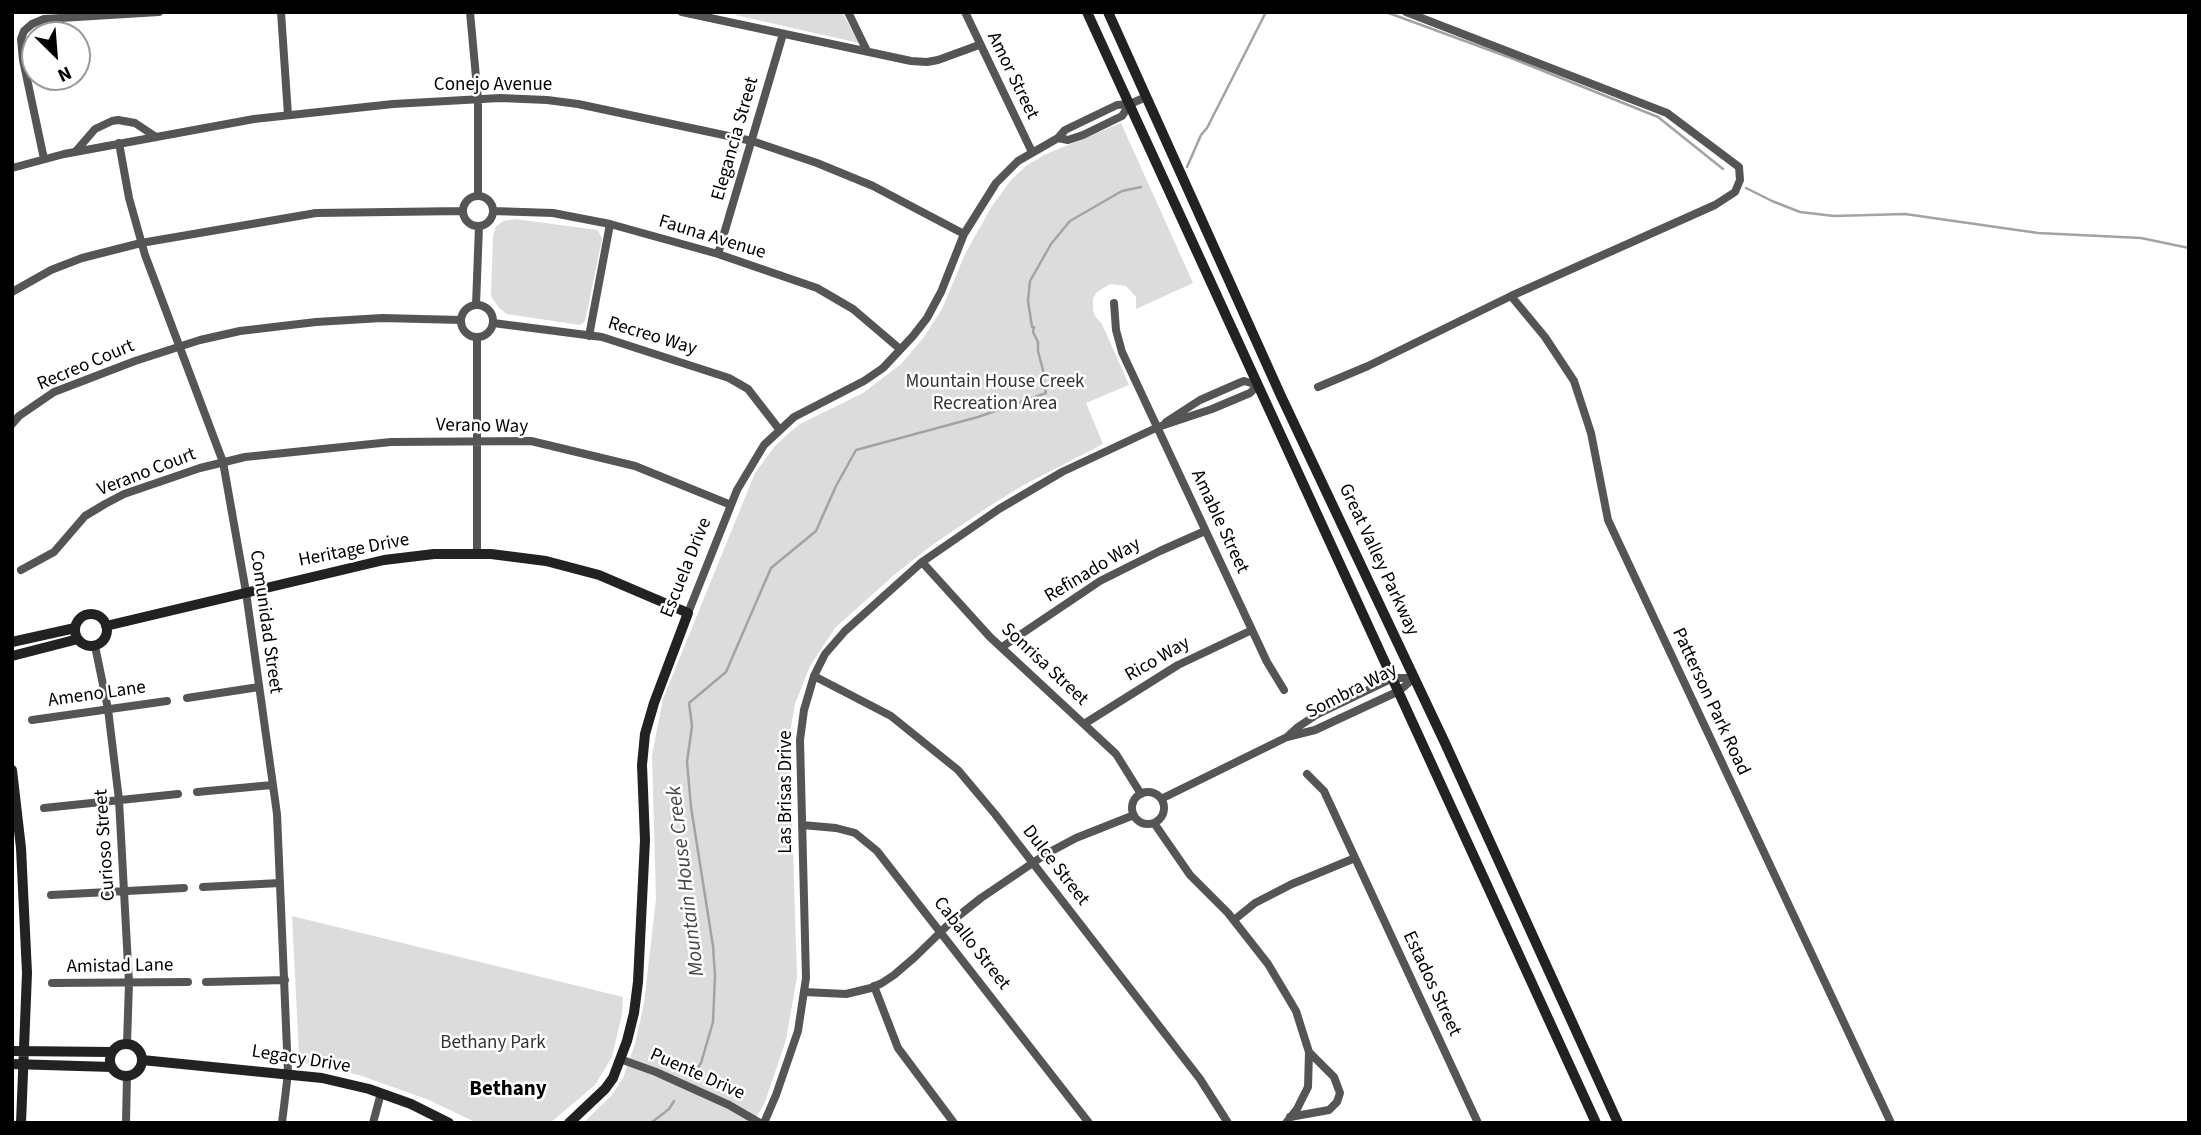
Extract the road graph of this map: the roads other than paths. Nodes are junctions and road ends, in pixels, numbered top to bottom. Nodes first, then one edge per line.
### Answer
1 (159, 12) edge
2 (281, 12) edge
3 (682, 12) edge
4 (723, 12) edge
5 (848, 12) edge
6 (965, 12) edge
7 (1087, 12) edge
8 (1108, 12) edge
9 (1406, 12) edge
10 (469, 15) edge
11 (711, 19) junction
12 (783, 34) junction
13 (979, 45) junction
14 (867, 51) junction
15 (1146, 96) junction
16 (478, 99) junction
17 (1130, 104) junction
18 (288, 115) junction
19 (156, 137) junction
20 (1058, 138) junction
21 (752, 141) junction
22 (119, 144) junction
23 (76, 151) junction
24 (1032, 152) junction
25 (44, 159) junction
26 (12, 168) edge
27 (478, 195) junction
28 (463, 211) junction
29 (493, 211) junction
30 (610, 224) junction
31 (478, 226) junction
32 (964, 234) junction
33 (141, 243) junction
34 (718, 254) junction
35 (12, 292) edge
36 (1511, 296) junction
37 (1114, 303) dead end
38 (476, 305) junction
39 (461, 320) junction
40 (493, 323) junction
41 (589, 336) junction
42 (477, 337) junction
43 (177, 345) junction
44 (901, 349) junction
45 (1258, 385) junction
46 (1318, 387) dead end
47 (1281, 396) junction
48 (12, 424) edge
49 (1157, 427) junction
50 (779, 429) junction
51 (478, 442) junction
52 (223, 462) junction
53 (731, 505) junction
54 (1205, 531) junction
55 (477, 554) junction
56 (922, 562) junction
57 (21, 570) dead end
58 (246, 592) junction
59 (688, 613) junction
60 (106, 626) junction
61 (1252, 630) junction
62 (76, 634) junction
63 (12, 642) edge
64 (95, 646) junction
65 (1002, 647) junction
66 (12, 656) edge
67 (814, 676) junction
68 (1393, 678) junction
69 (1414, 678) junction
70 (259, 687) junction
71 (1283, 690) dead end
72 (1399, 691) junction
73 (187, 698) dead end
74 (167, 701) dead end
75 (108, 709) junction
76 (33, 720) dead end
77 (1084, 724) junction
78 (1287, 737) junction
79 (12, 770) edge
80 (1307, 774) dead end
81 (272, 785) junction
82 (197, 792) dead end
83 (178, 794) dead end
84 (1141, 794) junction
85 (1161, 799) junction
86 (119, 800) junction
87 (44, 808) dead end
88 (1134, 815) junction
89 (1154, 822) junction
90 (802, 825) junction
91 (1355, 858) junction
92 (1033, 863) junction
93 (280, 883) junction
94 (203, 887) dead end
95 (184, 888) dead end
96 (125, 891) junction
97 (51, 895) dead end
98 (1234, 920) junction
99 (941, 931) junction
100 (285, 980) junction
101 (188, 982) dead end
102 (206, 982) dead end
103 (129, 983) junction
104 (52, 984) dead end
105 (874, 986) junction
106 (804, 992) junction
107 (127, 1044) junction
108 (12, 1051) edge
109 (25, 1051) junction
110 (112, 1052) junction
111 (1309, 1052) junction
112 (620, 1059) junction
113 (142, 1060) junction
114 (25, 1063) junction
115 (12, 1064) edge
116 (112, 1067) junction
117 (288, 1073) junction
118 (127, 1076) junction
119 (381, 1093) junction
120 (1288, 1120) edge
121 (21, 1123) edge
122 (126, 1123) edge
123 (282, 1123) edge
124 (373, 1123) edge
125 (449, 1123) edge
126 (569, 1123) edge
127 (762, 1123) edge
128 (954, 1123) edge
129 (1089, 1123) edge
130 (1228, 1123) edge
131 (1478, 1123) edge
132 (1596, 1123) edge
133 (1618, 1123) edge
134 (1891, 1123) edge

1 - 25 street
2 - 18 street
3 - 11 street
4 - 11 street
5 - 14 street
6 - 13 street, Amor Street
7 - 17 main road, Great Valley Parkway
8 - 15 main road, Great Valley Parkway
9 - 36 street
10 - 16 street
11 - 12 street
12 - 14 street
12 - 21 street, Elegancia Street
13 - 14 street
13 - 24 street, Amor Street
15 - 17 street, Escuela Drive
15 - 47 main road, Great Valley Parkway
16 - 18 street, Conejo Avenue
16 - 21 street, Conejo Avenue
16 - 27 street
17 - 20 street, Escuela Drive
17 - 20 street, Escuela Drive
17 - 45 main road, Great Valley Parkway
18 - 19 street, Conejo Avenue
19 - 22 street, Conejo Avenue
19 - 23 street
20 - 24 street, Escuela Drive
21 - 32 street, Conejo Avenue
21 - 34 street, Elegancia Street
22 - 23 street, Conejo Avenue
22 - 33 street, Comunidad Street
23 - 25 street, Conejo Avenue
24 - 32 street, Escuela Drive
25 - 26 street, Conejo Avenue
27 - 28 street
27 - 29 street
28 - 31 street
28 - 33 street
29 - 30 street, Fauna Avenue
29 - 31 street
30 - 34 street, Fauna Avenue
30 - 41 street
31 - 38 street
32 - 44 street, Escuela Drive
33 - 35 street
33 - 43 street, Comunidad Street
34 - 44 street, Fauna Avenue
36 - 46 street
36 - 134 street, Patterson Park Road
37 - 49 street, Amable Street
38 - 39 street
38 - 40 street
39 - 42 street
39 - 43 street
40 - 41 street, Recreo Way
40 - 42 street
41 - 50 street, Recreo Way
42 - 51 street
43 - 48 street, Recreo Court
43 - 52 street, Comunidad Street
44 - 50 street, Escuela Drive
45 - 47 main road
45 - 49 street, Las Brisas Drive
45 - 49 street, Las Brisas Drive
45 - 68 main road, Great Valley Parkway
47 - 69 main road, Great Valley Parkway
49 - 54 street, Amable Street
49 - 56 street, Las Brisas Drive
50 - 53 street, Escuela Drive
51 - 52 street, Verano Way
51 - 53 street, Verano Way
51 - 55 street
52 - 57 street, Verano Court
52 - 58 street, Comunidad Street
53 - 59 street, Escuela Drive
54 - 61 street, Amable Street
54 - 65 street, Refinado Way
55 - 58 main road, Heritage Drive
55 - 59 main road, Heritage Drive
56 - 65 street, Sonrisa Street
56 - 67 street, Las Brisas Drive
58 - 60 main road, Heritage Drive
58 - 70 street, Comunidad Street
59 - 112 main road, Escuela Drive
60 - 62 main road, Heritage Drive
60 - 64 main road
61 - 71 street, Amable Street
61 - 77 street, Rico Way
62 - 63 main road, Heritage Drive
62 - 64 main road
62 - 66 main road, Heritage Drive
64 - 75 street, Curioso Street
65 - 77 street, Sonrisa Street
67 - 90 street, Las Brisas Drive
67 - 92 street, Dulce Street
68 - 69 street, Sombra Way
68 - 72 main road, Great Valley Parkway
68 - 78 street, Sombra Way
69 - 72 street, Sombra Way
69 - 133 main road, Great Valley Parkway
70 - 73 street
70 - 81 street, Comunidad Street
72 - 78 street, Sombra Way
72 - 132 main road, Great Valley Parkway
74 - 75 street, Ameno Lane
75 - 76 street, Ameno Lane
75 - 86 street, Curioso Street
77 - 84 street, Sonrisa Street
78 - 85 street, Sombra Way
79 - 109 main road
80 - 91 street, Estados Street
81 - 82 street
81 - 93 street, Comunidad Street
83 - 86 street
84 - 85 street
84 - 88 street
85 - 89 street
86 - 87 street
86 - 96 street, Curioso Street
88 - 89 street
88 - 92 street
89 - 98 street
90 - 99 street, Caballo Street
90 - 106 street, Las Brisas Drive
91 - 98 street
91 - 131 street, Estados Street
92 - 99 street
92 - 130 street, Dulce Street
93 - 94 street
93 - 100 street, Comunidad Street
95 - 96 street
96 - 97 street
96 - 103 street, Curioso Street
98 - 111 street
99 - 105 street
99 - 129 street, Caballo Street
100 - 102 street
100 - 117 street, Comunidad Street
101 - 103 street, Amistad Lane
103 - 104 street, Amistad Lane
103 - 107 street, Curioso Street
105 - 106 street
105 - 128 street
106 - 127 street, Las Brisas Drive
107 - 110 main road
107 - 113 main road
108 - 109 main road
109 - 110 main road
109 - 114 main road
110 - 116 main road
111 - 120 street
111 - 120 street
112 - 126 main road, Escuela Drive
112 - 127 street, Puente Drive
113 - 117 main road, Legacy Drive
113 - 118 main road
114 - 115 main road
114 - 116 main road
114 - 121 main road
116 - 118 main road
117 - 119 main road, Legacy Drive
117 - 123 street, Comunidad Street
118 - 122 street
119 - 124 street
119 - 125 main road, Legacy Drive

